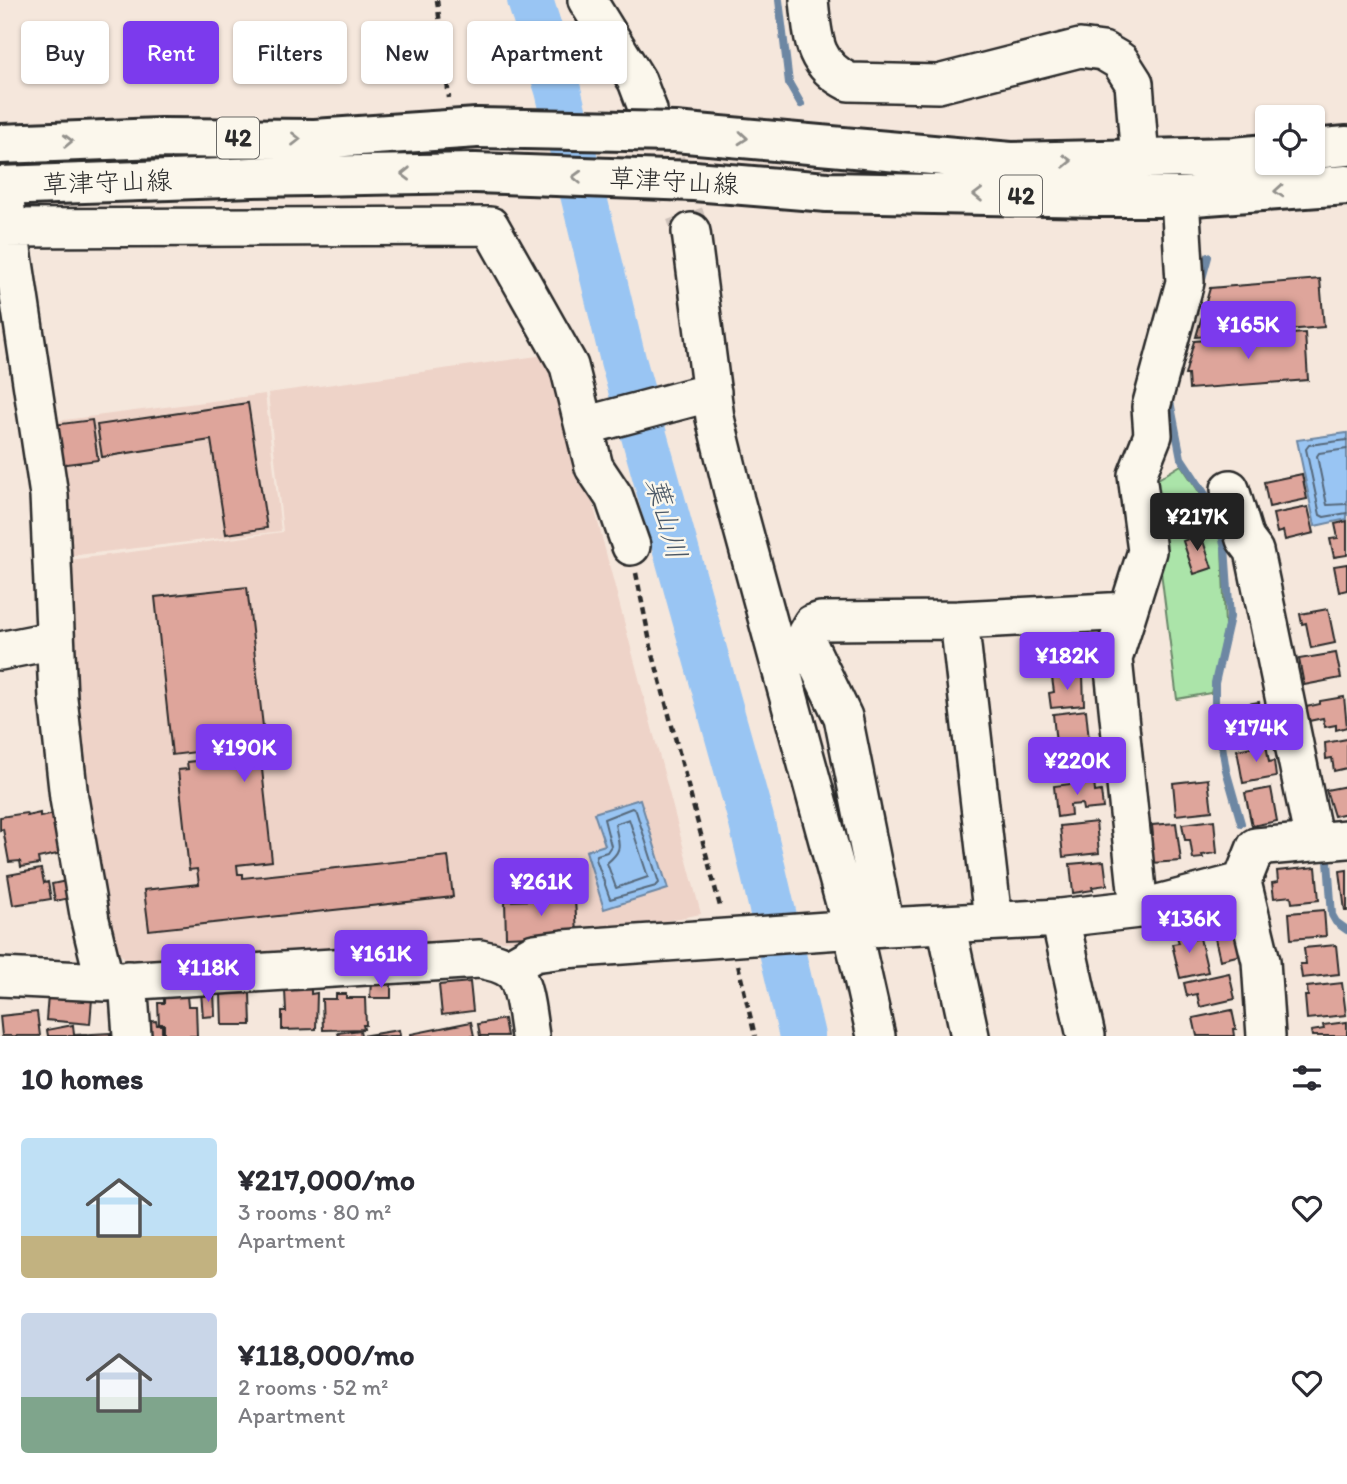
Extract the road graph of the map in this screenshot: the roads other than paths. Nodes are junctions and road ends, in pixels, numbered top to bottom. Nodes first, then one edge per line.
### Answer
1 (587, 0) edge
2 (809, 0) edge
3 (661, 121) junction
4 (0, 144) edge
5 (1347, 146) edge
6 (1325, 148) edge
7 (1255, 155) edge
8 (1140, 160) junction
9 (1, 184) edge
10 (1347, 185) edge
11 (1180, 197) junction
12 (4, 228) edge
13 (691, 232) tunnel mouth
14 (712, 392) junction
15 (584, 426) junction
16 (1230, 489) dead end
17 (631, 546) road end
18 (1128, 611) junction
19 (959, 620) junction
20 (55, 640) junction
21 (0, 651) edge
22 (1330, 840) edge
23 (1242, 882) junction
24 (1139, 909) junction
25 (1060, 919) junction
26 (993, 920) junction
27 (946, 924) junction
28 (868, 928) junction
29 (508, 968) junction
30 (0, 976) edge
31 (116, 981) junction
32 (132, 1036) edge
33 (530, 1036) edge
34 (876, 1036) edge
35 (970, 1036) edge
36 (1086, 1036) edge
37 (1266, 1036) edge

1 - 3 street
2 - 8 street
4 -> 3 main road, 草津守山線 / 42, bridge
3 -> 8 main road, 草津守山線 / 42
5 - 6 main road
7 - 8 main road, 草津守山線 / 42
11 -> 9 main road, 草津守山線 / 42, bridge
9 - 12 street
10 -> 11 main road, 草津守山線 / 42
11 - 18 street
12 - 15 street
12 - 20 street
13 - 14 street
14 - 15 street
14 - 28 street
15 - 17 street
16 - 22 street
18 - 19 street
18 - 24 street
19 - 26 street
19 - 28 street
20 - 21 street
20 - 31 street
22 - 23 street
23 - 24 street
23 - 37 street
24 - 25 street
25 - 26 street
25 - 36 street
26 - 27 street
27 - 28 street
27 - 35 street
28 - 29 street
28 - 34 street
29 - 31 street
29 - 33 street
30 - 31 street
31 - 32 street

